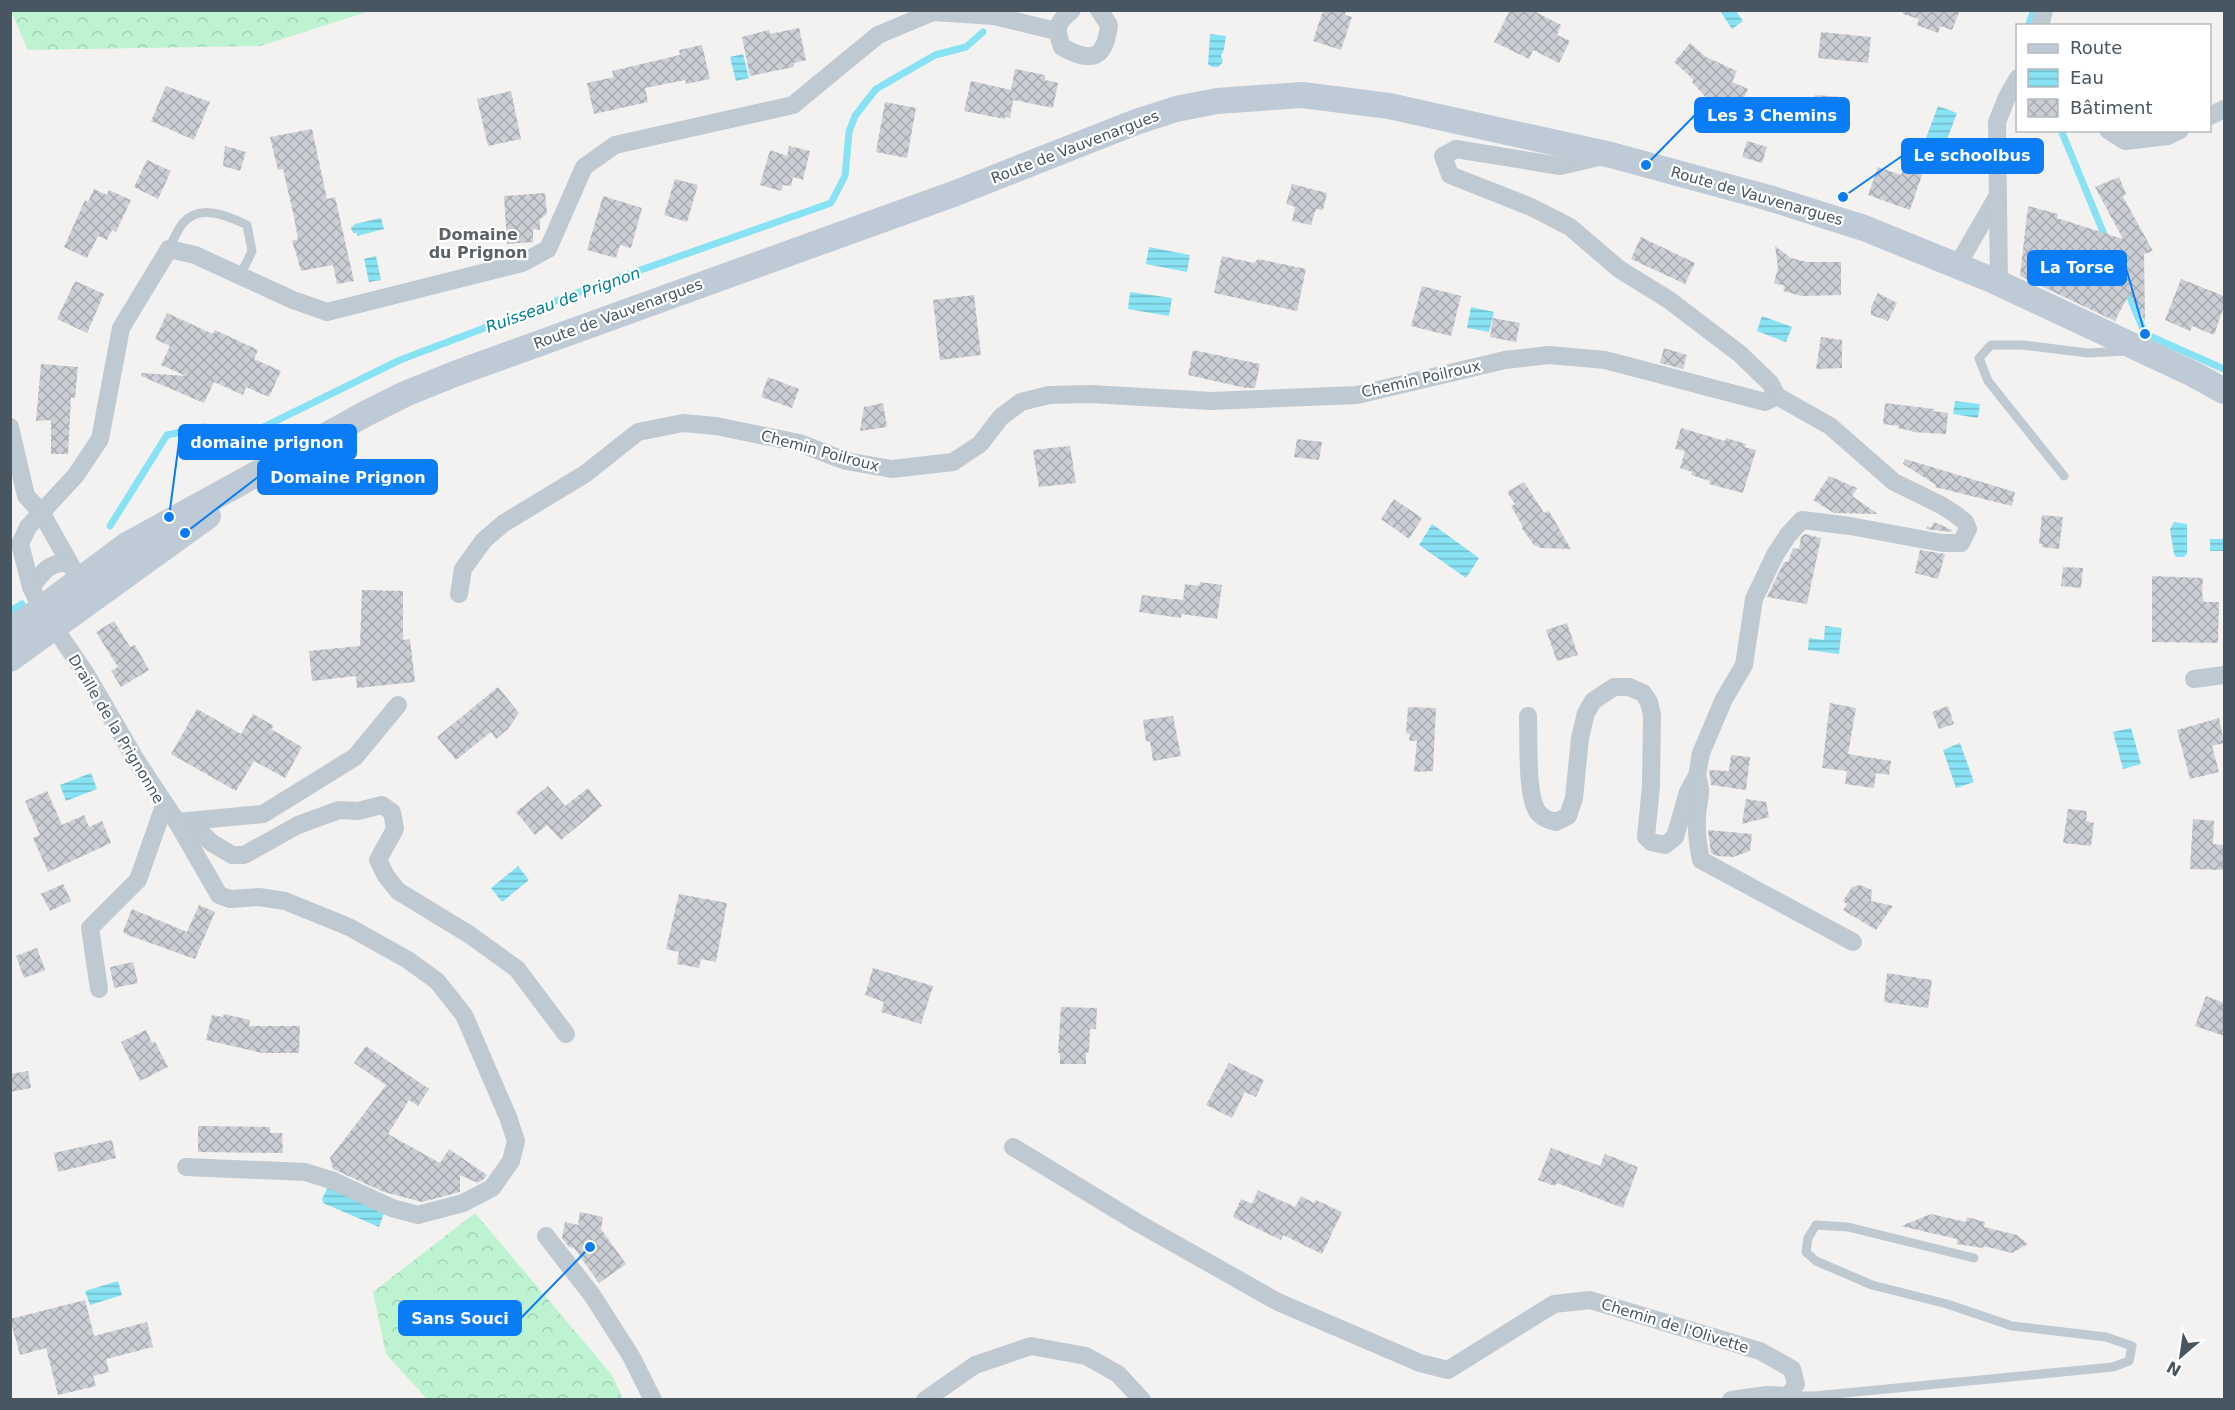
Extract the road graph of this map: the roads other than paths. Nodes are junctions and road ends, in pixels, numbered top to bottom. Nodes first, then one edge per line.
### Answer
1 (1072, 10) edge
2 (1099, 10) edge
3 (1056, 32) junction
4 (2016, 81) edge
5 (2111, 132) edge
6 (2176, 132) edge
7 (1611, 155) junction
8 (1998, 195) junction
9 (169, 249) junction
10 (1957, 266) junction
11 (240, 276) junction
12 (1995, 281) junction
13 (2144, 350) junction
14 (2224, 391) edge
15 (1777, 396) junction
16 (10, 427) edge
17 (291, 456) junction
18 (2064, 476) dead end
19 (41, 512) junction
20 (73, 571) junction
21 (459, 594) dead end
22 (42, 607) junction
23 (10, 632) edge
24 (10, 659) edge
25 (2224, 675) edge
26 (2194, 679) dead end
27 (398, 705) dead end
28 (1528, 716) dead end
29 (1697, 776) junction
30 (165, 806) junction
31 (182, 821) junction
32 (1853, 942) dead end
33 (99, 990) dead end
34 (566, 1034) dead end
35 (1013, 1147) dead end
36 (186, 1167) dead end
37 (546, 1236) dead end
38 (1974, 1258) dead end
39 (1789, 1396) junction
40 (653, 1400) edge
41 (925, 1400) edge
42 (1142, 1400) edge
43 (1731, 1400) edge

1 - 3 street
2 - 3 street
3 - 11 street
4 - 8 street
5 - 6 street
7 - 10 main road, Route de Vauvenargues
7 - 15 street
7 - 17 main road, Route de Vauvenargues
8 - 10 street
8 - 12 street
9 - 11 street
9 - 11 lane
9 - 19 street, Draille de la Prignonne
10 - 12 main road, Route de Vauvenargues
12 - 13 main road, Route de Vauvenargues
13 - 14 main road, Route de Vauvenargues
13 - 18 lane
15 - 21 street, Chemin Poilroux
15 - 29 street
16 - 19 street
17 - 20 main road, Route de Vauvenargues
17 - 22 main road, Route de Vauvenargues
19 - 20 street
19 - 22 street, Draille de la Prignonne
20 - 22 main road, Route de Vauvenargues
22 - 23 main road, Route de Vauvenargues
22 - 24 main road, Route de Vauvenargues
22 - 30 street, Draille de la Prignonne
25 - 26 street
27 - 31 street
28 - 29 street
29 - 32 street
30 - 31 street
30 - 33 street, Draille de la Prignonne
31 - 34 street
31 - 36 street
35 - 39 street, Chemin de l'Olivette
37 - 40 street
38 - 39 lane
39 - 43 street
41 - 42 street

